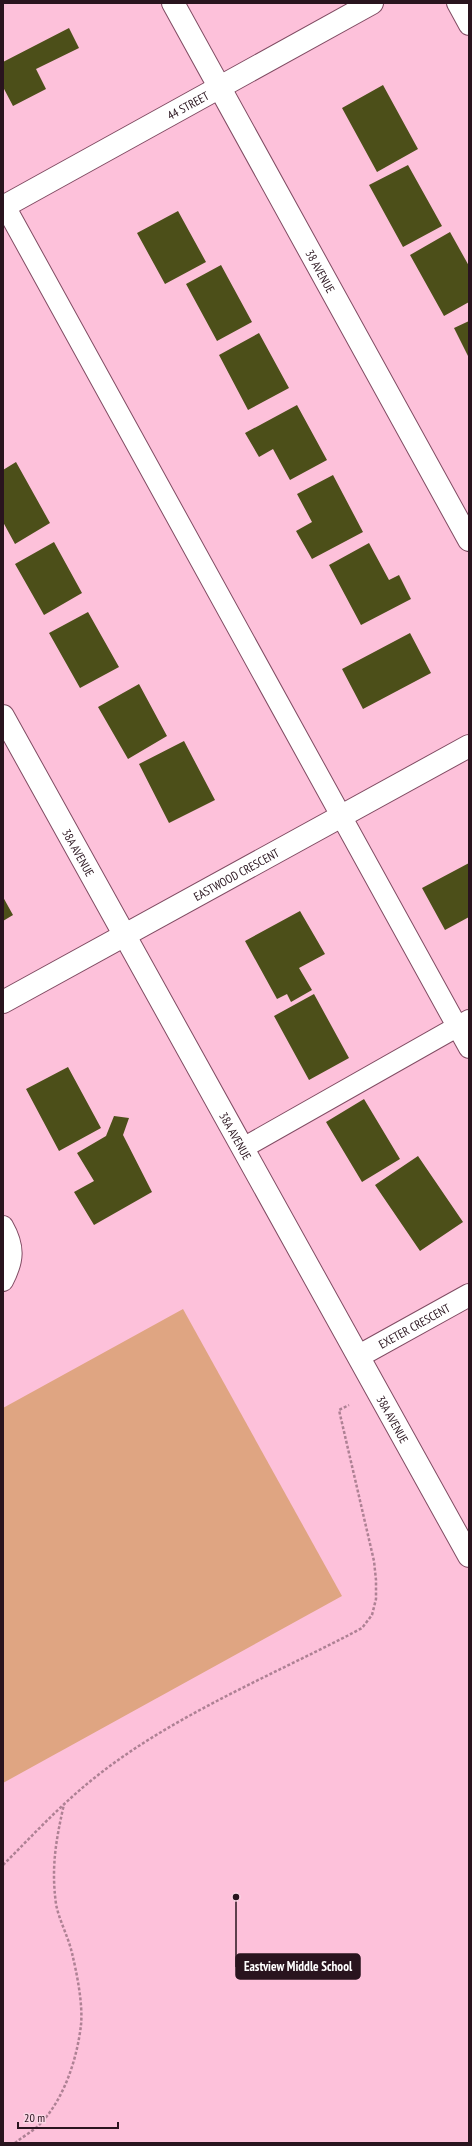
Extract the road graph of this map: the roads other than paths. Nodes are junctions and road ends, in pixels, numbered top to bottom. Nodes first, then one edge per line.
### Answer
1 (173, 3) edge
2 (372, 3) edge
3 (456, 3) edge
4 (469, 25) edge
5 (219, 88) junction
6 (4, 207) edge
7 (469, 540) edge
8 (3, 716) edge
9 (469, 746) edge
10 (341, 815) junction
11 (124, 936) junction
12 (3, 1002) edge
13 (463, 1024) edge
14 (469, 1048) edge
15 (243, 1148) junction
16 (3, 1226) edge
17 (3, 1281) edge
18 (469, 1295) edge
19 (359, 1356) junction
20 (469, 1556) edge

1 - 5 street, 38 AVENUE
2 - 5 street, 44 STREET
3 - 4 lane
5 - 6 street, 44 STREET
5 - 7 street, 38 AVENUE
6 - 10 lane
8 - 11 street, 38A AVENUE
9 - 10 street, EASTWOOD CRESCENT
10 - 11 street, EASTWOOD CRESCENT
10 - 13 lane
11 - 12 street, EASTWOOD CRESCENT
11 - 15 street, 38A AVENUE
13 - 14 lane
13 - 15 lane
15 - 19 street, 38A AVENUE
16 - 17 lane
18 - 19 street, EXETER CRESCENT
19 - 20 street, 38A AVENUE

